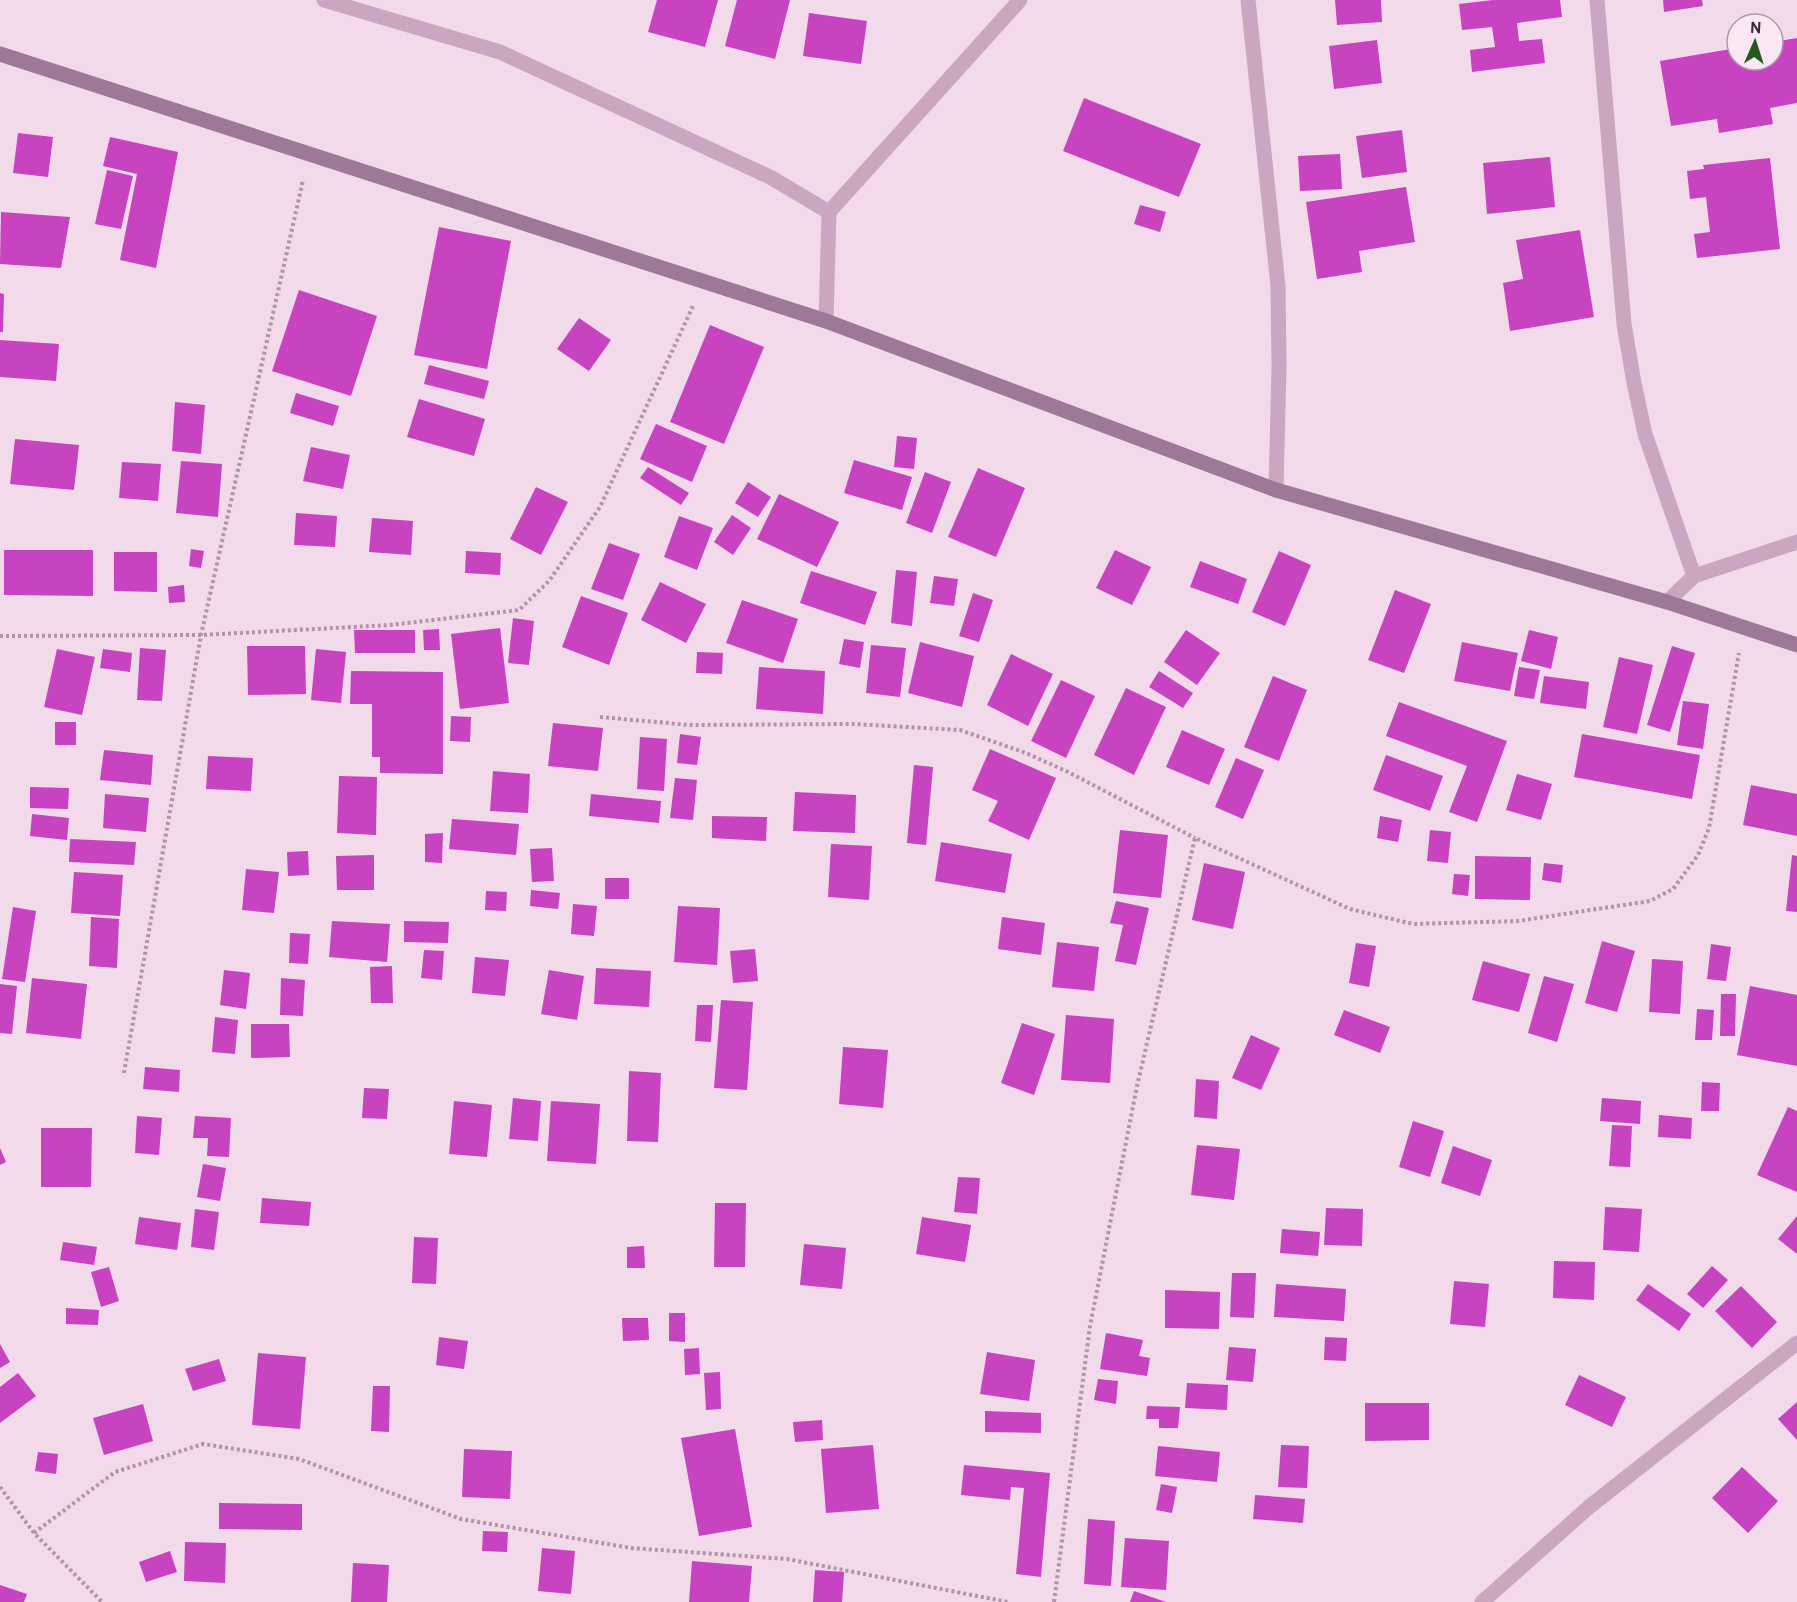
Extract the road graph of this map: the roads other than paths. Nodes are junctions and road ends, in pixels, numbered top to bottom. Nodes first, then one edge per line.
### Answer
1 (324, 0) edge
2 (1020, 0) edge
3 (1248, 0) edge
4 (1597, 0) edge
5 (0, 54) edge
6 (829, 212) junction
7 (826, 321) junction
8 (1276, 490) junction
9 (1797, 542) edge
10 (1694, 576) junction
11 (1667, 602) junction
12 (1797, 645) edge
13 (1797, 1343) edge
14 (1482, 1602) edge

1 - 6 street
2 - 6 street
3 - 8 street
4 - 10 street
5 - 7 street
6 - 7 street
7 - 8 street
8 - 11 street
9 - 10 street
10 - 11 street
11 - 12 street
13 - 14 street

